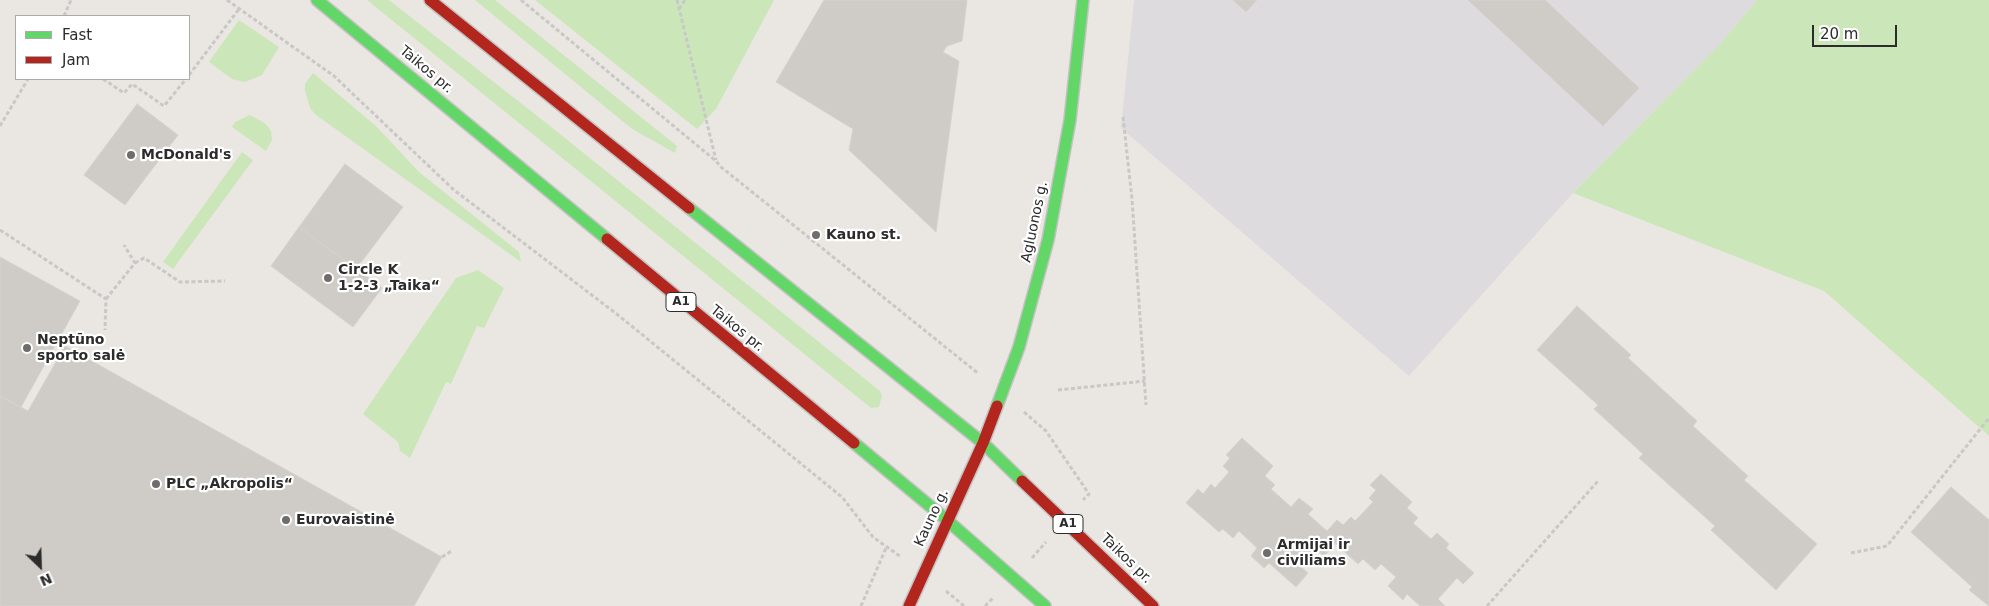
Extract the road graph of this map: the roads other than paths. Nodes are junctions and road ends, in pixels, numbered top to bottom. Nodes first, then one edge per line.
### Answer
1 (317, 0) edge
2 (430, 0) edge
3 (1083, 0) edge
4 (984, 443) junction
5 (948, 521) junction
6 (909, 606) edge
7 (1044, 606) edge
8 (1153, 606) edge

1 - 5 main road, Taikos pr. / A1
2 - 4 main road, Taikos pr. / A1
3 - 4 main road, Agluonos g.
4 - 5 main road, Kauno g.
4 - 8 main road, Taikos pr. / A1
5 - 6 main road, Kauno g.
5 - 7 main road, Taikos pr. / A1

